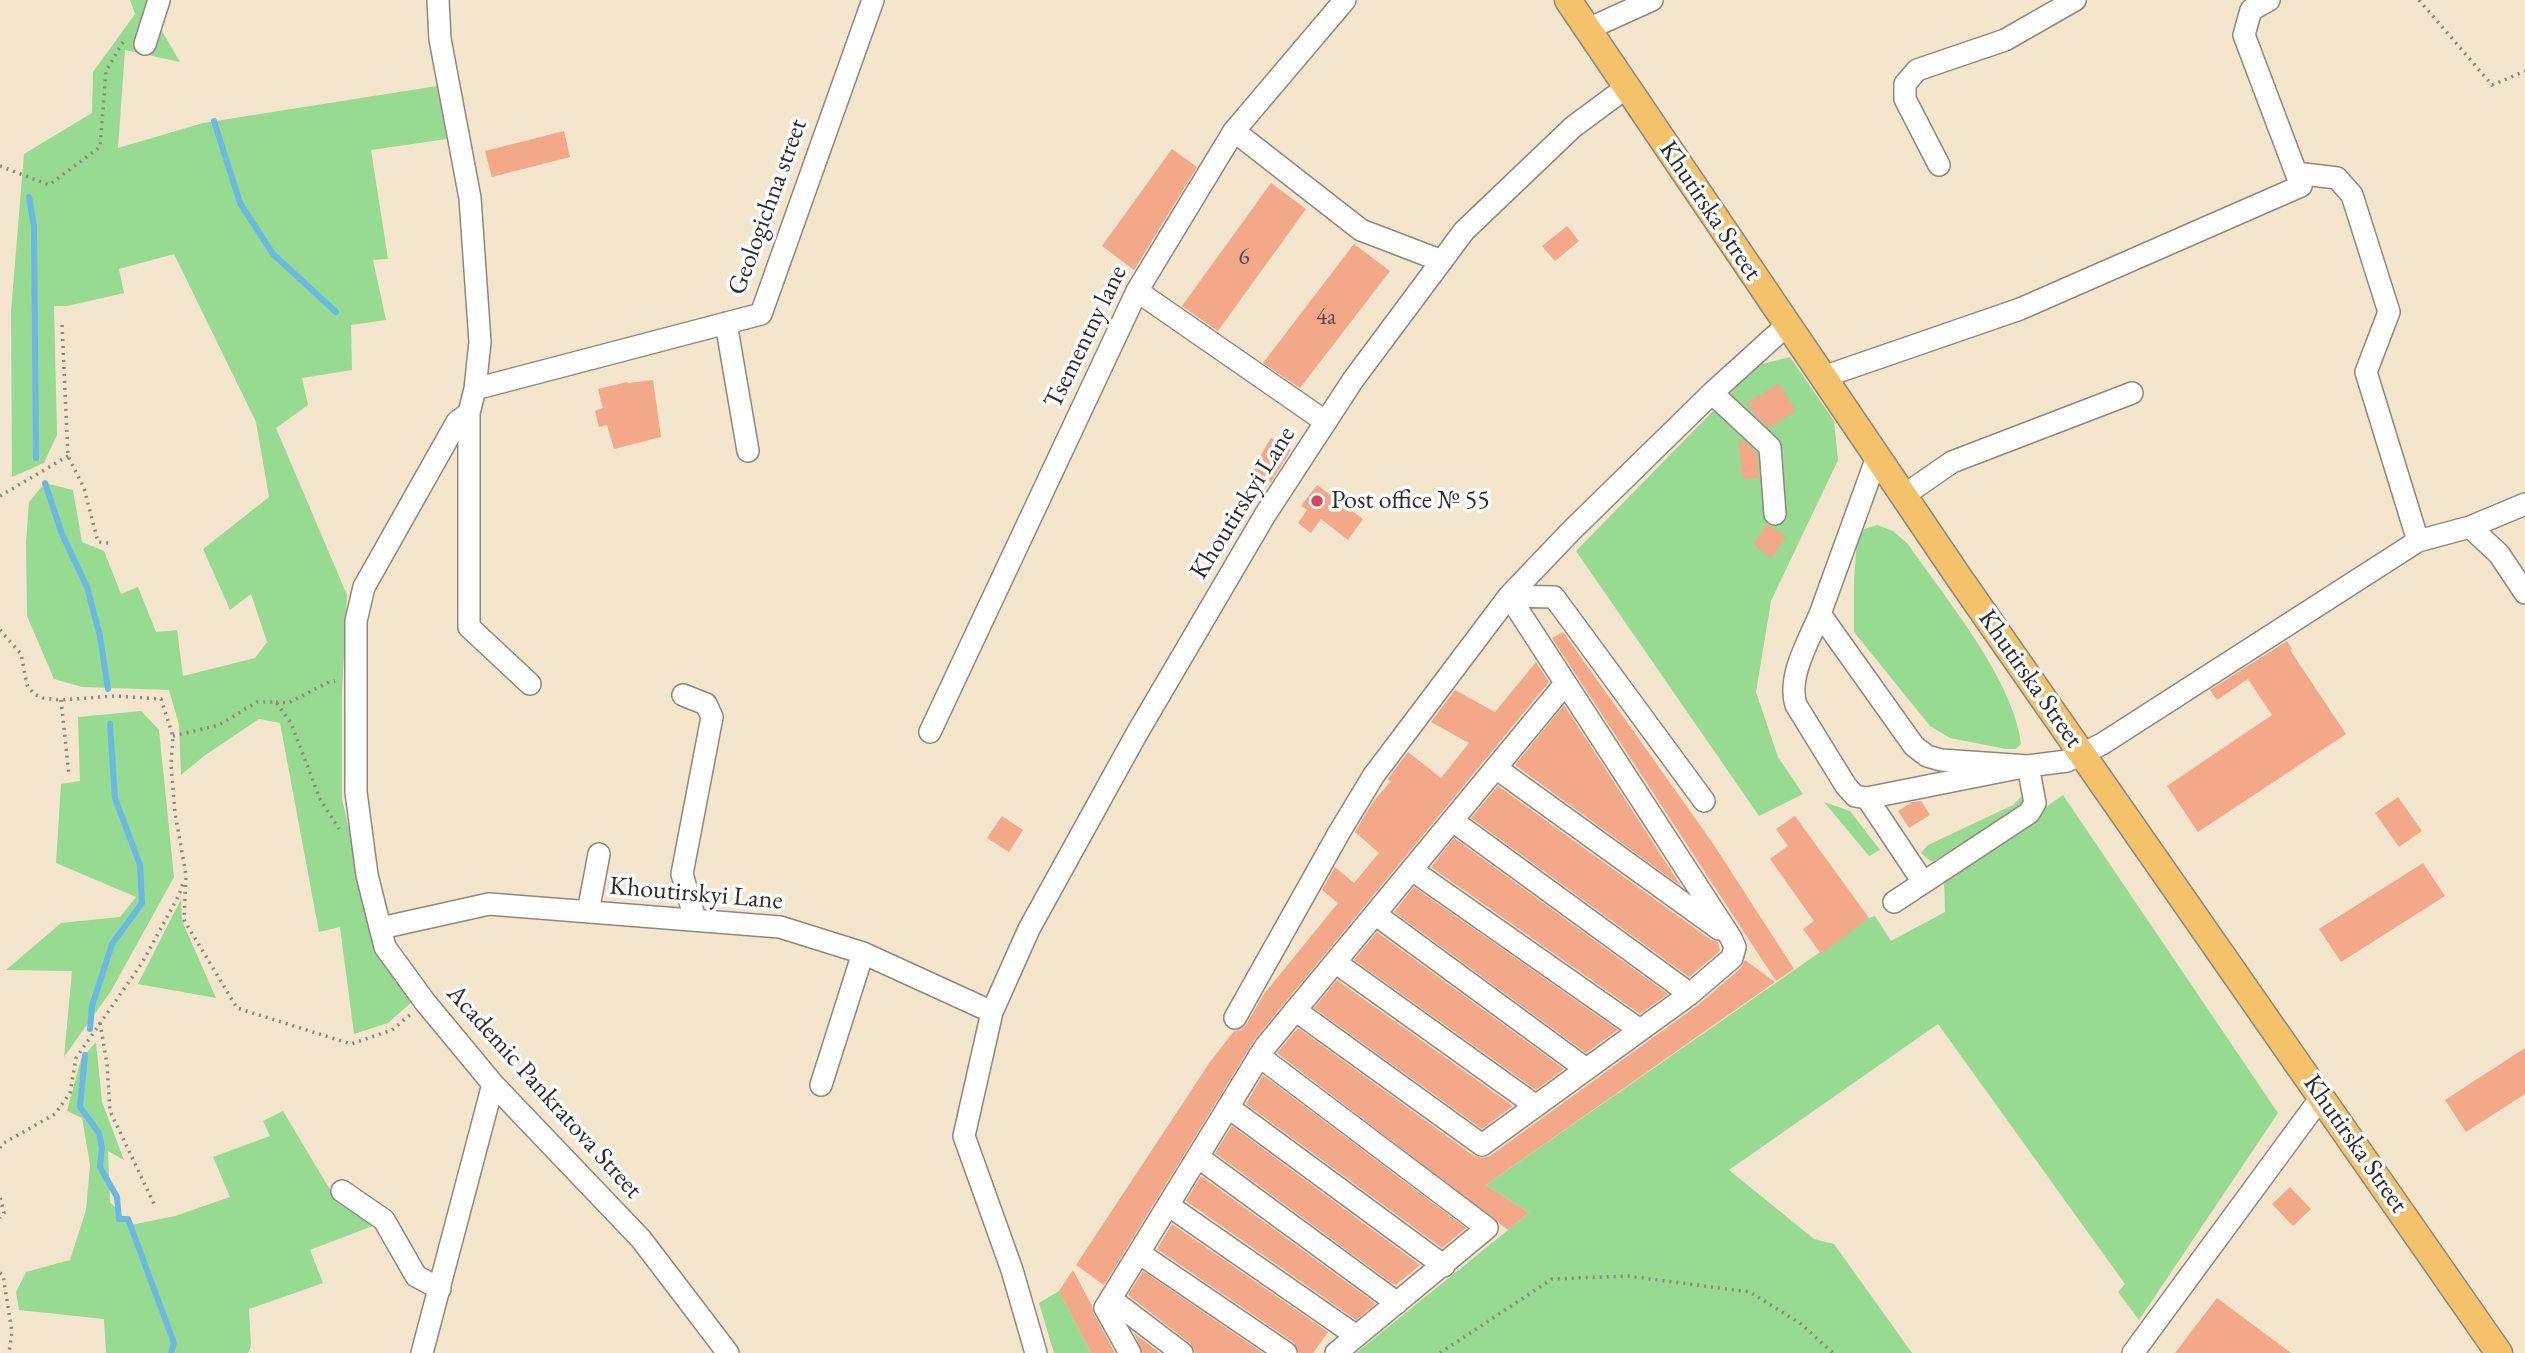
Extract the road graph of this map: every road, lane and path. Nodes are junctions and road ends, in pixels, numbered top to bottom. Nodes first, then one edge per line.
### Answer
1 (159, 0) edge
2 (438, 0) edge
3 (873, 0) edge
4 (1345, 0) edge
5 (1569, 0) edge
6 (1652, 0) edge
7 (2075, 0) edge
8 (2269, 0) edge
9 (2419, 0) edge
10 (1588, 29) junction
11 (145, 44) joint
12 (2525, 71) edge
13 (1627, 87) junction
14 (1234, 131) junction
15 (1939, 165) dead end
16 (0, 166) edge
17 (2296, 173) junction
18 (1442, 261) junction
19 (1138, 291) junction
20 (726, 323) junction
21 (62, 325) dead end
22 (1787, 325) junction
23 (1823, 377) junction
24 (475, 389) junction
25 (1712, 393) junction
26 (2132, 393) dead end
27 (469, 413) junction
28 (1326, 422) junction
29 (748, 451) dead end
30 (68, 457) junction
31 (1877, 457) junction
32 (0, 496) edge
33 (1903, 496) junction
34 (2525, 504) edge
35 (1775, 514) dead end
36 (2470, 527) junction
37 (2418, 541) junction
38 (108, 543) dead end
39 (2525, 593) edge
40 (1509, 596) junction
41 (1820, 614) junction
42 (0, 629) edge
43 (356, 680) junction
44 (530, 684) dead end
45 (1565, 684) junction
46 (683, 695) dead end
47 (61, 701) junction
48 (276, 702) junction
49 (930, 732) dead end
50 (173, 736) junction
51 (2082, 754) junction
52 (2028, 766) junction
53 (1496, 768) junction
54 (69, 775) dead end
55 (1867, 798) junction
56 (1704, 801) dead end
57 (1453, 821) junction
58 (341, 832) dead end
59 (599, 855) dead end
60 (1412, 870) junction
61 (186, 874) junction
62 (1923, 883) junction
63 (1894, 902) dead end
64 (588, 912) junction
65 (1375, 914) junction
66 (695, 919) junction
67 (381, 928) junction
68 (1731, 938) junction
69 (863, 954) junction
70 (1335, 962) junction
71 (1690, 994) junction
72 (425, 1002) junction
73 (1296, 1010) junction
74 (992, 1013) junction
75 (1235, 1018) dead end
76 (100, 1022) junction
77 (1640, 1030) junction
78 (1259, 1056) junction
79 (1586, 1069) junction
80 (493, 1084) junction
81 (821, 1085) dead end
82 (2322, 1096) junction
83 (1535, 1106) junction
84 (1228, 1107) junction
85 (0, 1148) edge
86 (1198, 1157) junction
87 (342, 1191) dead end
88 (0, 1198) edge
89 (1168, 1205) junction
90 (155, 1206) dead end
91 (0, 1218) edge
92 (1139, 1253) junction
93 (1444, 1266) junction
94 (0, 1273) edge
95 (440, 1289) junction
96 (1111, 1299) junction
97 (1397, 1303) junction
98 (1355, 1335) junction
99 (9, 1353) edge
100 (422, 1353) edge
101 (728, 1353) edge
102 (1036, 1353) edge
103 (1130, 1353) edge
104 (1182, 1353) edge
105 (1286, 1353) edge
106 (1336, 1353) edge
107 (1440, 1353) edge
108 (1833, 1353) edge
109 (2133, 1353) edge
110 (2499, 1353) edge

1 - 11 street
2 - 24 street, Academic Pankratova Street
3 - 20 street, Geologichna street
4 - 14 street, Tsementny lane
5 - 10 main road, Khutirska Street
6 - 10 street
7 - 15 street
8 - 17 street
9 - 12 path
10 - 13 main road, Khutirska Street
11 - 16 path
13 - 18 street, Khoutirskyi Lane
13 - 22 main road, Khutirska Street
14 - 18 street
14 - 19 street, Tsementny lane
17 - 23 street
17 - 37 street
18 - 28 street, Khoutirskyi Lane
19 - 28 street
19 - 49 street, Tsementny lane
20 - 24 street, Geologichna street
20 - 29 street
21 - 30 path
22 - 23 main road, Khutirska Street
22 - 25 street
23 - 31 main road, Khutirska Street
24 - 27 street, Academic Pankratova Street
25 - 35 street
25 - 40 street
26 - 33 street
27 - 43 street, Academic Pankratova Street
27 - 44 street
28 - 74 street, Khoutirskyi Lane
30 - 32 path
30 - 38 path
31 - 33 main road, Khutirska Street
31 - 41 street
33 - 51 main road, Khutirska Street
34 - 36 street
36 - 37 street
36 - 39 street
37 - 51 street
40 - 45 street
40 - 56 street
40 - 75 street
41 - 52 street
41 - 55 street
42 - 47 path
43 - 48 path
43 - 67 street, Academic Pankratova Street
45 - 53 street
45 - 68 street
46 - 66 street
47 - 50 path
47 - 54 path
48 - 50 path
48 - 58 path
50 - 61 path
51 - 52 street
51 - 82 main road, Khutirska Street
52 - 55 street
52 - 62 street
53 - 57 street
53 - 68 street
55 - 62 street
57 - 60 street
57 - 71 street
59 - 64 street
60 - 65 street
60 - 77 street
61 - 72 path
61 - 76 path
62 - 63 street
64 - 66 street, Khoutirskyi Lane
64 - 67 street, Khoutirskyi Lane
65 - 70 street
65 - 79 street
66 - 69 street, Khoutirskyi Lane
67 - 72 street, Academic Pankratova Street
68 - 71 street
69 - 74 street, Khoutirskyi Lane
69 - 81 street
70 - 73 street
70 - 83 street
71 - 77 street
72 - 80 street, Academic Pankratova Street
73 - 78 street
73 - 83 street
74 - 102 street, Khoutirskyi Lane
76 - 85 path
76 - 90 path
77 - 79 street
78 - 84 street
78 - 93 street
79 - 83 street
80 - 95 street
80 - 101 street, Academic Pankratova Street
82 - 109 street
82 - 110 main road, Khutirska Street
84 - 86 street
84 - 93 street
86 - 89 street
86 - 97 street
87 - 95 street
88 - 91 path
89 - 92 street
89 - 98 street
92 - 96 street
92 - 105 street
93 - 97 street
94 - 99 path
95 - 100 street
96 - 103 street
96 - 104 street
97 - 98 street
98 - 106 street
107 - 108 path

